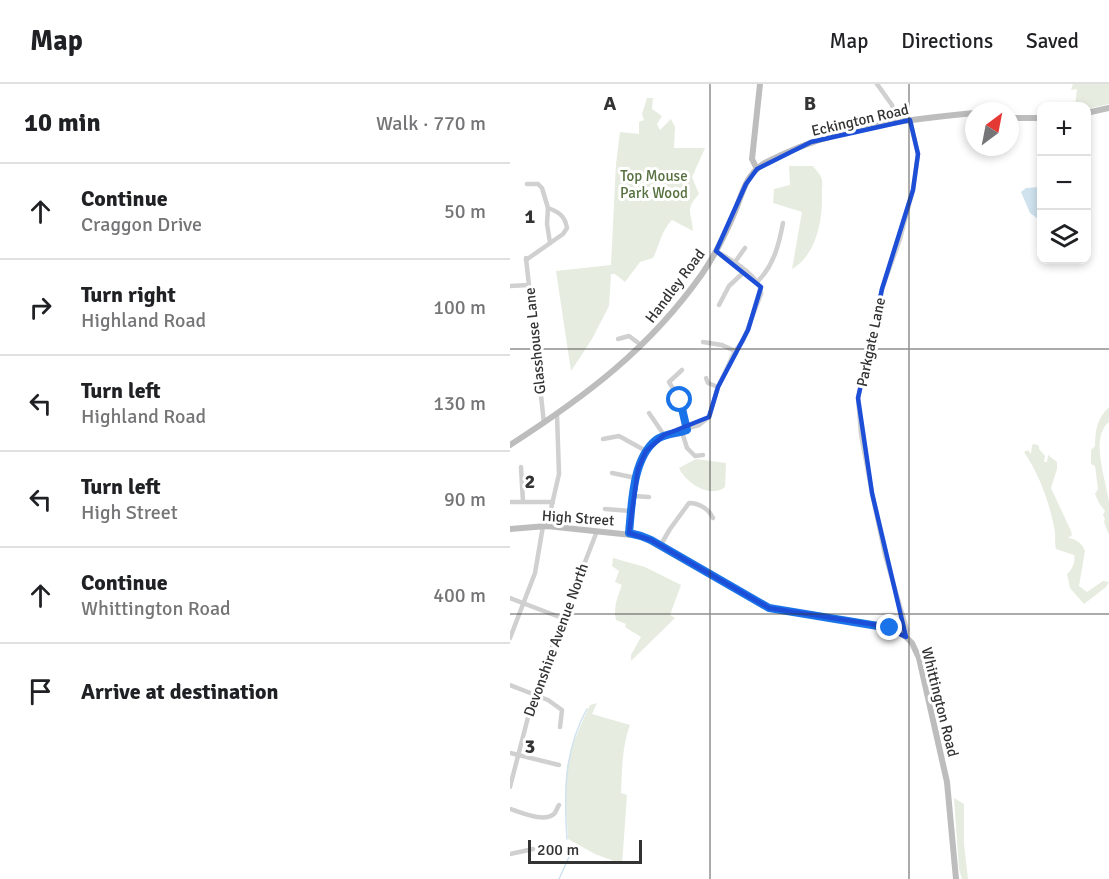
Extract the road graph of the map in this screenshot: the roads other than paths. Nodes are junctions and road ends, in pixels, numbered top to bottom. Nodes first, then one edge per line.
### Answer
1 (760, 84) edge
2 (877, 84) edge
3 (1109, 108) edge
4 (1091, 112) edge
5 (965, 114) edge
6 (1019, 118) edge
7 (1037, 118) edge
8 (910, 120) junction
9 (897, 122) junction
10 (757, 169) junction
11 (527, 184) dead end
12 (548, 208) junction
13 (783, 223) dead end
14 (550, 243) junction
15 (745, 248) dead end
16 (716, 251) junction
17 (735, 262) junction
18 (745, 271) junction
19 (758, 281) junction
20 (529, 285) junction
21 (510, 286) edge
22 (719, 305) dead end
23 (618, 339) dead end
24 (703, 342) dead end
25 (642, 346) junction
26 (735, 351) junction
27 (682, 369) dead end
28 (706, 378) dead end
29 (718, 387) junction
30 (649, 413) dead end
31 (556, 415) junction
32 (544, 423) junction
33 (617, 429) dead end
34 (685, 431) junction
35 (664, 435) junction
36 (616, 436) junction
37 (603, 439) dead end
38 (510, 445) edge
39 (646, 451) junction
40 (703, 455) dead end
41 (521, 467) dead end
42 (612, 473) dead end
43 (636, 478) junction
44 (633, 496) junction
45 (649, 497) dead end
46 (686, 497) dead end
47 (510, 502) edge
48 (523, 502) junction
49 (553, 502) junction
50 (689, 503) junction
51 (605, 509) dead end
52 (631, 511) junction
53 (714, 519) dead end
54 (545, 526) junction
55 (510, 529) edge
56 (597, 530) junction
57 (629, 533) junction
58 (660, 546) junction
59 (676, 555) joint
60 (510, 598) edge
61 (523, 603) junction
62 (562, 618) junction
63 (906, 637) junction
64 (510, 638) edge
65 (510, 685) edge
66 (534, 694) junction
67 (560, 727) dead end
68 (510, 753) edge
69 (518, 755) junction
70 (560, 765) dead end
71 (511, 780) edge
72 (510, 787) edge
73 (559, 805) dead end
74 (510, 809) edge
75 (533, 849) dead end
76 (510, 854) edge
77 (956, 879) edge

1 - 10 street
2 - 9 street
3 - 4 street
5 - 8 street, Eckington Road
6 - 7 street
8 - 9 street, Eckington Road
8 - 63 street, Parkgate Lane
9 - 10 street, Eckington Road
10 - 16 street, Handley Road
11 - 12 street
12 - 14 street
12 - 14 street
13 - 19 street
14 - 20 street, Glasshouse Lane
15 - 17 street
16 - 17 street
16 - 25 street, Handley Road
17 - 18 street
18 - 19 street
18 - 22 street
19 - 26 street
20 - 21 street
20 - 32 street, Glasshouse Lane
23 - 25 street
24 - 26 street
25 - 31 street, Handley Road
26 - 29 street
27 - 34 street
28 - 29 street
29 - 34 street
30 - 35 street
31 - 32 street, Handley Road
31 - 49 street
32 - 38 street, Handley Road
33 - 36 street
34 - 35 street
34 - 40 street
35 - 39 street
36 - 37 street
36 - 39 street
39 - 43 street
41 - 48 street
42 - 43 street
43 - 44 street
44 - 45 street
44 - 52 street
46 - 50 street
47 - 48 street
48 - 49 street
49 - 54 street
50 - 53 street
50 - 58 street
51 - 52 street
52 - 57 street
54 - 55 street, High Street
54 - 56 street, High Street
54 - 61 street
56 - 57 street, High Street
56 - 62 street, Devonshire Avenue North
57 - 58 street, High Street
58 - 59 street, High Street
59 - 63 street, Whittington Road
60 - 61 street
61 - 62 street
61 - 64 street
62 - 66 street, Devonshire Avenue North
63 - 77 street, Whittington Road
65 - 66 street
66 - 67 street
66 - 69 street, Devonshire Avenue North
68 - 69 street
69 - 70 street
69 - 71 street, Devonshire Avenue North
71 - 72 street, Devonshire Avenue North
73 - 74 street
75 - 76 street

